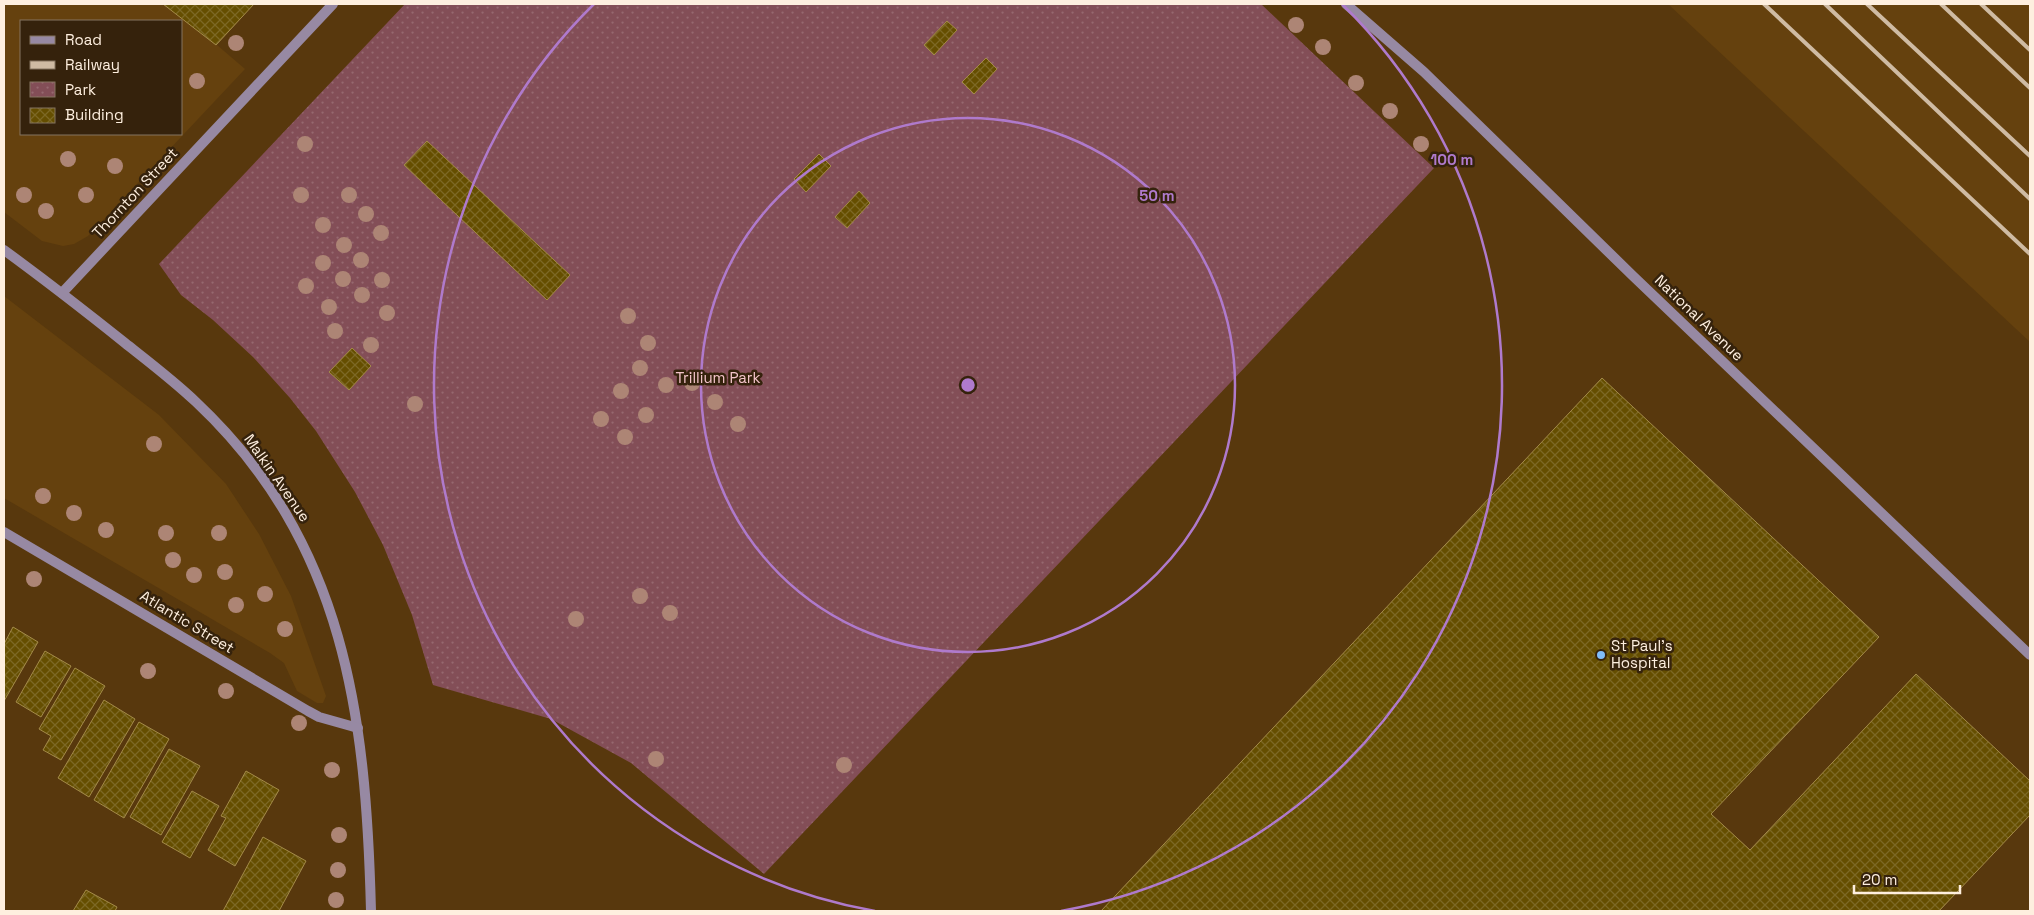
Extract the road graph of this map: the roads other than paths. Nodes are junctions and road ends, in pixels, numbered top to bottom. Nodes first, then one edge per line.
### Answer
1 (333, 4) edge
2 (1346, 4) edge
3 (4, 250) edge
4 (62, 293) junction
5 (4, 532) edge
6 (2030, 655) edge
7 (358, 728) junction
8 (371, 911) edge

1 - 4 street, Thornton Street
2 - 6 street, National Avenue
3 - 4 street, Malkin Avenue
4 - 7 street, Malkin Avenue
5 - 7 street, Atlantic Street
7 - 8 street, Malkin Avenue

